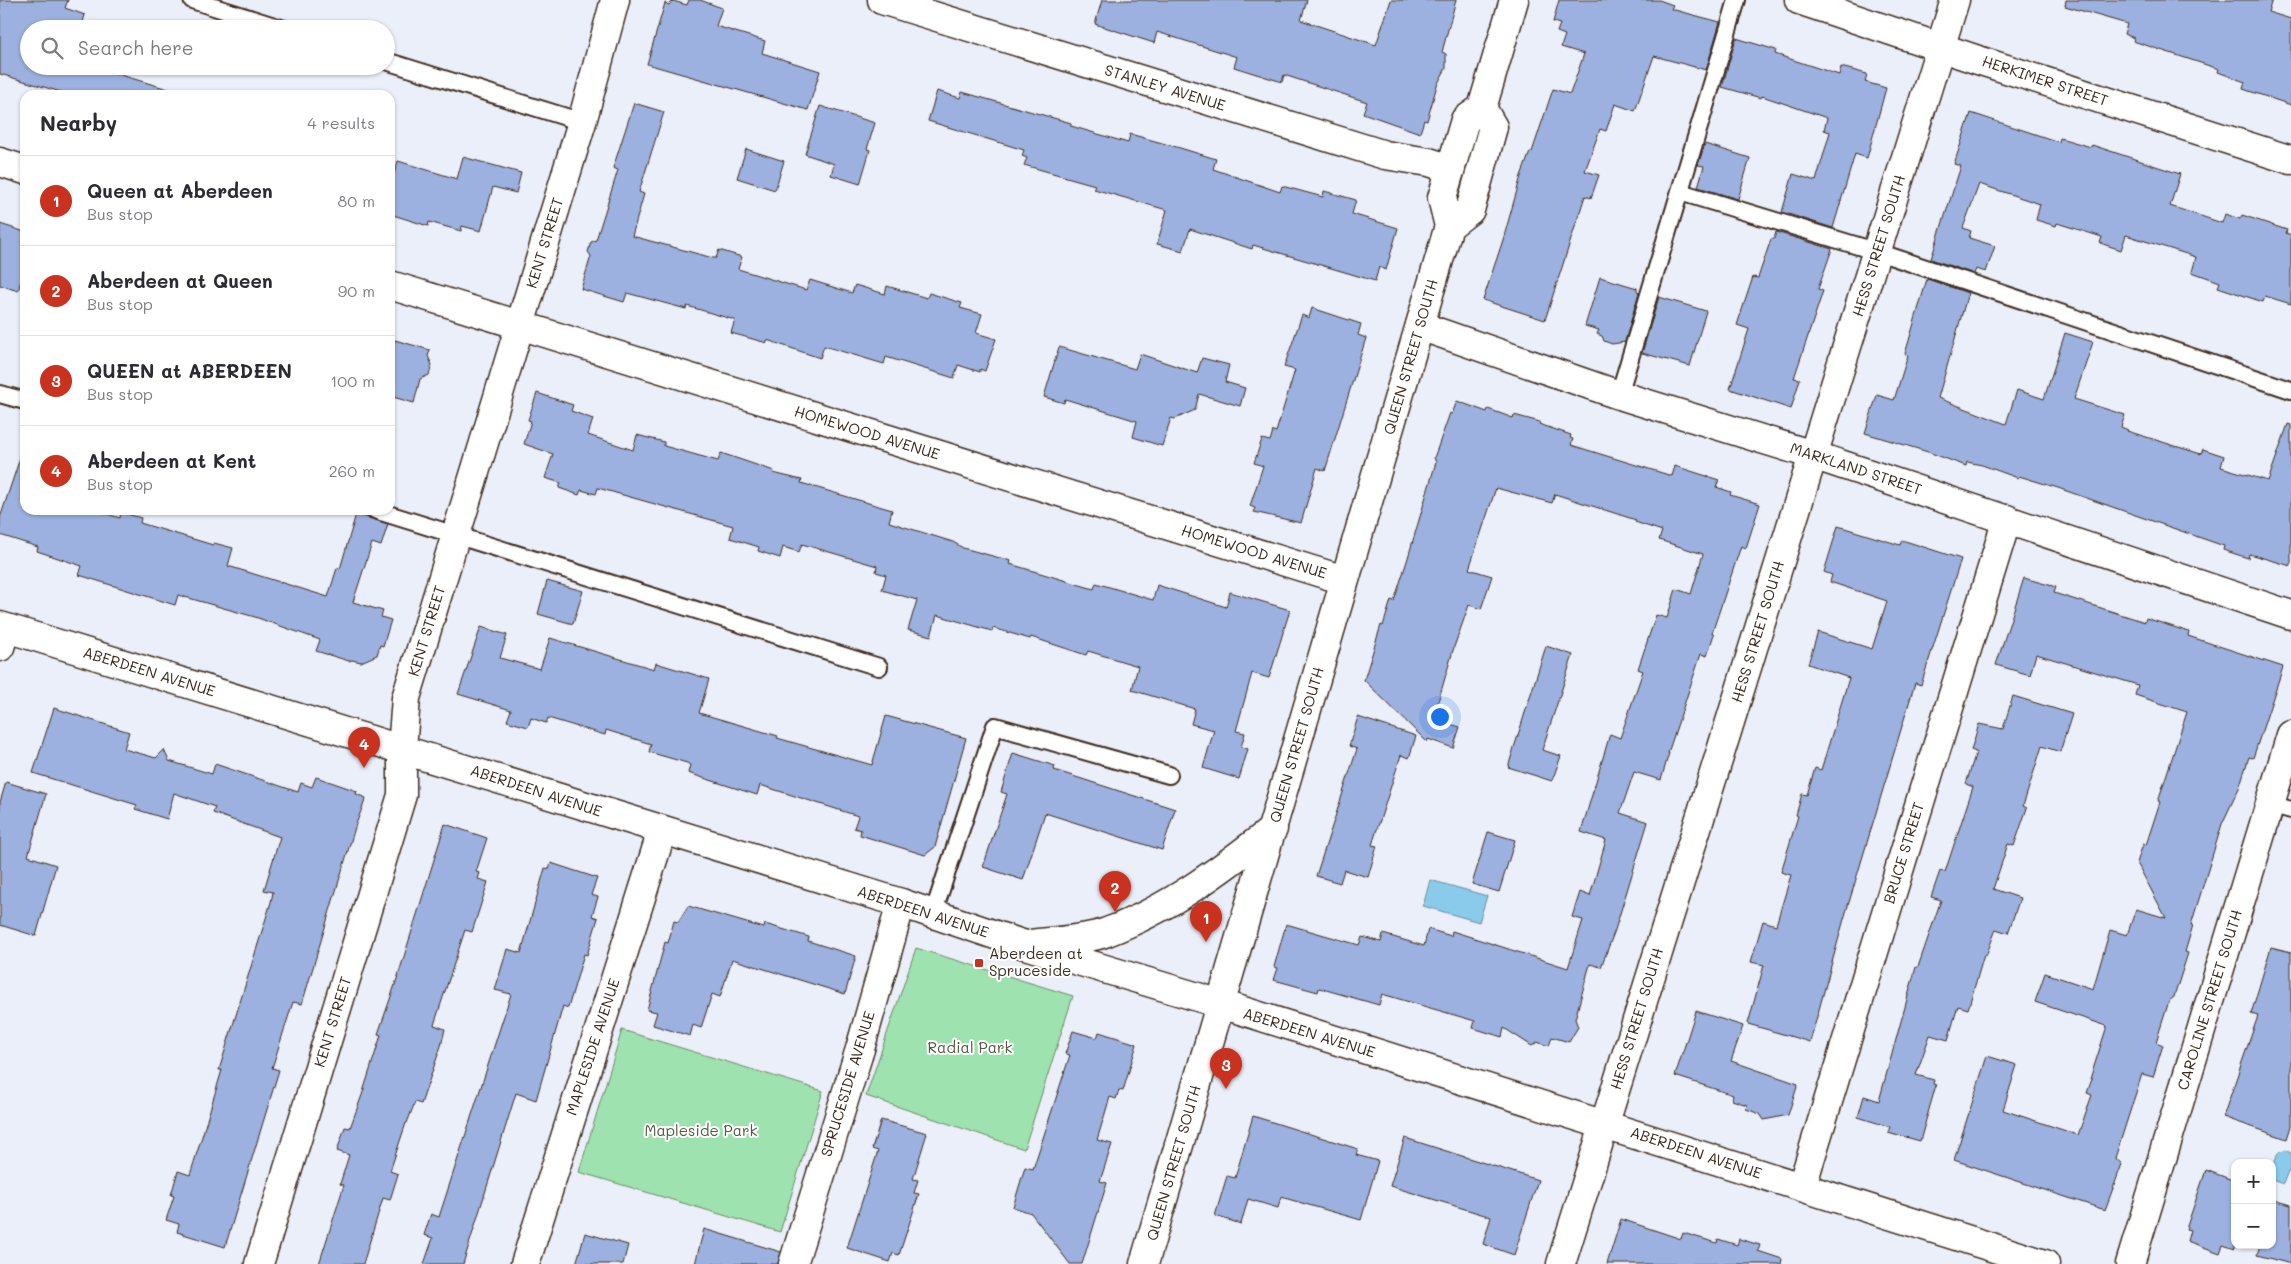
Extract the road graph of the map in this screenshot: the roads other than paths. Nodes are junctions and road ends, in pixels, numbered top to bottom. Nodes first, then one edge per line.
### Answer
1 (192, 0) edge
2 (615, 0) edge
3 (882, 0) edge
4 (1514, 0) edge
5 (1737, 0) edge
6 (1800, 0) edge
7 (1955, 0) edge
8 (255, 20) edge
9 (1940, 47) junction
10 (395, 64) edge
11 (1482, 108) junction
12 (582, 122) junction
13 (2291, 160) edge
14 (0, 162) edge
15 (20, 168) edge
16 (1451, 169) junction
17 (1680, 192) junction
18 (1449, 226) junction
19 (1878, 252) junction
20 (395, 287) edge
21 (520, 326) junction
22 (1420, 326) junction
23 (2291, 390) edge
24 (0, 394) edge
25 (1619, 395) junction
26 (20, 400) edge
27 (1813, 455) junction
28 (391, 515) edge
29 (2007, 519) junction
30 (456, 535) junction
31 (1344, 580) junction
32 (2291, 615) edge
33 (2, 634) edge
34 (879, 667) dead end
35 (2291, 735) edge
36 (402, 749) junction
37 (1169, 775) dead end
38 (2281, 807) edge
39 (1273, 829) junction
40 (662, 831) junction
41 (901, 903) junction
42 (932, 914) junction
43 (1025, 945) junction
44 (1220, 1004) junction
45 (1605, 1124) junction
46 (1802, 1186) junction
47 (259, 1264) edge
48 (525, 1264) edge
49 (793, 1264) edge
50 (1144, 1264) edge
51 (1561, 1264) edge
52 (2045, 1264) edge
53 (2130, 1264) edge

1 - 8 lane
2 - 12 street, KENT STREET
3 - 16 street, STANLEY AVENUE
4 - 11 street
5 - 17 lane
6 - 9 street, HERKIMER STREET
7 - 9 street, HESS STREET SOUTH
9 - 13 street, HERKIMER STREET
9 - 19 street, HESS STREET SOUTH
10 - 12 lane
11 - 16 street
11 - 18 street
12 - 21 street, KENT STREET
14 - 15 street
16 - 18 street
17 - 19 lane
17 - 25 lane
18 - 22 street, QUEEN STREET SOUTH
19 - 23 lane
19 - 27 street, HESS STREET SOUTH
20 - 21 street, HOMEWOOD AVENUE
21 - 30 street, KENT STREET
21 - 31 street, HOMEWOOD AVENUE
22 - 25 street, MARKLAND STREET
22 - 31 street, QUEEN STREET SOUTH
24 - 26 lane
25 - 27 street, MARKLAND STREET
27 - 29 street, MARKLAND STREET
27 - 45 street, HESS STREET SOUTH
28 - 30 lane
29 - 32 street, MARKLAND STREET
29 - 46 street, BRUCE STREET
30 - 34 lane
30 - 36 street, KENT STREET
31 - 39 street, QUEEN STREET SOUTH
33 - 36 street, ABERDEEN AVENUE
35 - 38 street, CAROLINE STREET SOUTH
36 - 40 street, ABERDEEN AVENUE
36 - 47 street, KENT STREET
37 - 42 lane
38 - 53 street, CAROLINE STREET SOUTH
39 - 43 street
39 - 44 street, QUEEN STREET SOUTH
40 - 41 street, ABERDEEN AVENUE
40 - 48 street, MAPLESIDE AVENUE
41 - 42 street, ABERDEEN AVENUE
41 - 49 street, SPRUCESIDE AVENUE
42 - 43 street, ABERDEEN AVENUE
43 - 44 street, ABERDEEN AVENUE
44 - 45 street, ABERDEEN AVENUE
44 - 50 street, QUEEN STREET SOUTH
45 - 46 street, ABERDEEN AVENUE
45 - 51 street, HESS STREET SOUTH
46 - 52 street, ABERDEEN AVENUE

